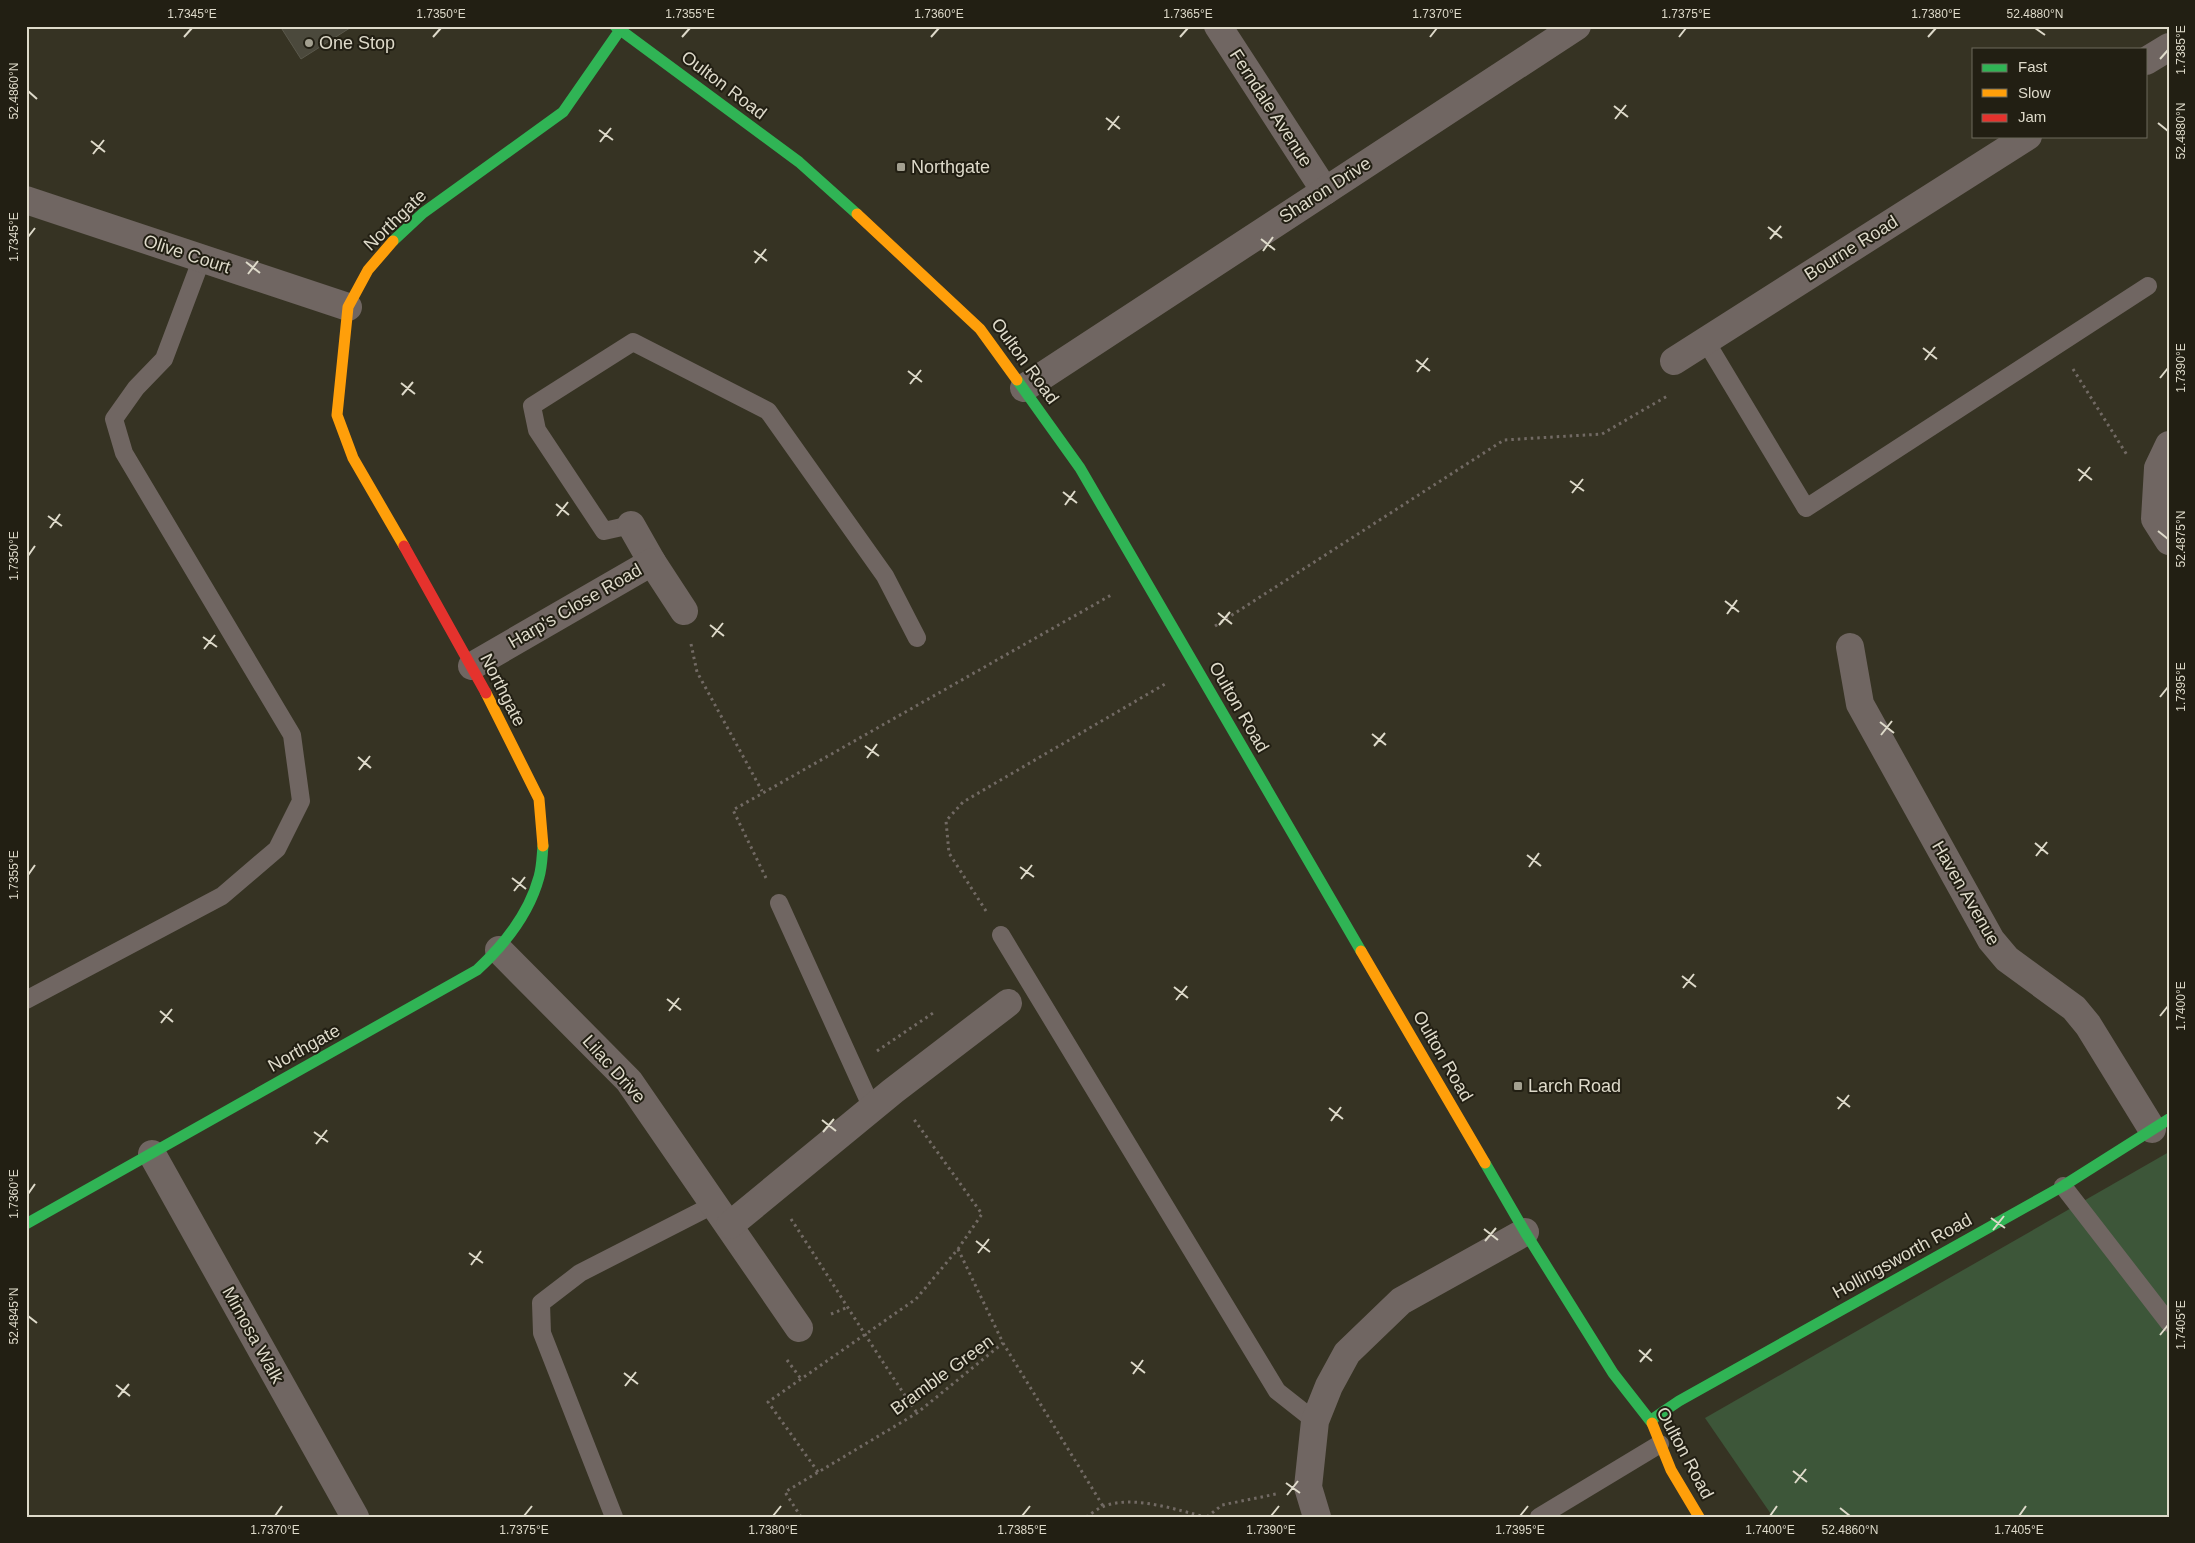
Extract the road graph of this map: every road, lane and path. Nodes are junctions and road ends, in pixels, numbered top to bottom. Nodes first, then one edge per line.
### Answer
1 (1218, 26) edge
2 (1577, 26) edge
3 (617, 28) edge
4 (2169, 47) edge
5 (2148, 61) edge
6 (2025, 138) edge
7 (1325, 191) junction
8 (26, 200) edge
9 (202, 258) junction
10 (2148, 286) dead end
11 (348, 307) junction
12 (1705, 340) junction
13 (2058, 345) junction
14 (1674, 361) joint
15 (1024, 388) junction
16 (2163, 457) edge
17 (631, 526) joint
18 (2169, 541) edge
19 (652, 562) junction
20 (1114, 593) dead end
21 (684, 611) joint
22 (1215, 626) dead end
23 (917, 638) dead end
24 (1850, 647) dead end
25 (472, 666) junction
26 (1195, 666) junction
27 (762, 792) junction
28 (781, 908) joint
29 (1001, 934) joint
30 (499, 950) junction
31 (26, 1000) edge
32 (1008, 1003) dead end
33 (941, 1008) dead end
34 (854, 1067) junction
35 (893, 1091) junction
36 (872, 1108) junction
37 (2160, 1124) edge
38 (152, 1154) junction
39 (2063, 1186) junction
40 (772, 1191) junction
41 (723, 1215) junction
42 (26, 1224) edge
43 (1526, 1232) junction
44 (958, 1249) junction
45 (2169, 1323) edge
46 (800, 1328) dead end
47 (864, 1335) junction
48 (1003, 1343) junction
49 (917, 1413) junction
50 (1650, 1420) junction
51 (1315, 1421) junction
52 (1660, 1444) junction
53 (818, 1472) junction
54 (1308, 1487) junction
55 (1103, 1506) junction
56 (355, 1517) edge
57 (614, 1517) edge
58 (801, 1517) edge
59 (1086, 1517) edge
60 (1206, 1517) edge
61 (1317, 1517) edge
62 (1539, 1517) edge
63 (1699, 1517) edge

1 - 7 street, Ferndale Avenue
2 - 7 street, Sharon Drive
3 - 11 street, Northgate
3 - 15 street, Oulton Road
4 - 5 street
6 - 12 street, Bourne Road
7 - 15 street, Sharon Drive
8 - 9 street, Olive Court
9 - 11 street, Olive Court
9 - 31 lane
10 - 13 lane
11 - 25 street, Northgate
12 - 13 lane
12 - 14 street, Bourne Road
13 - 16 path
14 - 22 path
15 - 26 street, Oulton Road
16 - 18 street
17 - 19 street, Harp's Close Road
17 - 23 lane
19 - 21 street, Harp's Close Road
19 - 25 street, Harp's Close Road
20 - 27 path
21 - 27 path
24 - 37 street, Haven Avenue
25 - 30 street, Northgate
26 - 29 path
26 - 43 street, Oulton Road
27 - 28 path
28 - 34 lane
29 - 51 lane
30 - 38 street, Northgate
30 - 41 street, Lilac Drive
32 - 35 street
33 - 34 path
34 - 36 lane
35 - 36 street
35 - 44 path
36 - 40 street
37 - 39 street, Hollingsworth Road
38 - 42 street, Northgate
38 - 56 street, Mimosa Walk
39 - 45 lane
39 - 50 street, Hollingsworth Road
40 - 41 street
40 - 47 path
41 - 46 street, Lilac Drive
41 - 57 lane
43 - 50 street, Oulton Road
43 - 51 street
44 - 47 path
44 - 48 path
47 - 49 path
47 - 53 path
48 - 49 path, Bramble Green
48 - 55 path, Bramble Green
49 - 53 path, Bramble Green
50 - 52 street, Oulton Road
51 - 54 street
52 - 62 lane
52 - 63 street, Oulton Road
53 - 58 path, Bramble Green
54 - 60 path
54 - 61 street
55 - 59 path
55 - 60 path

